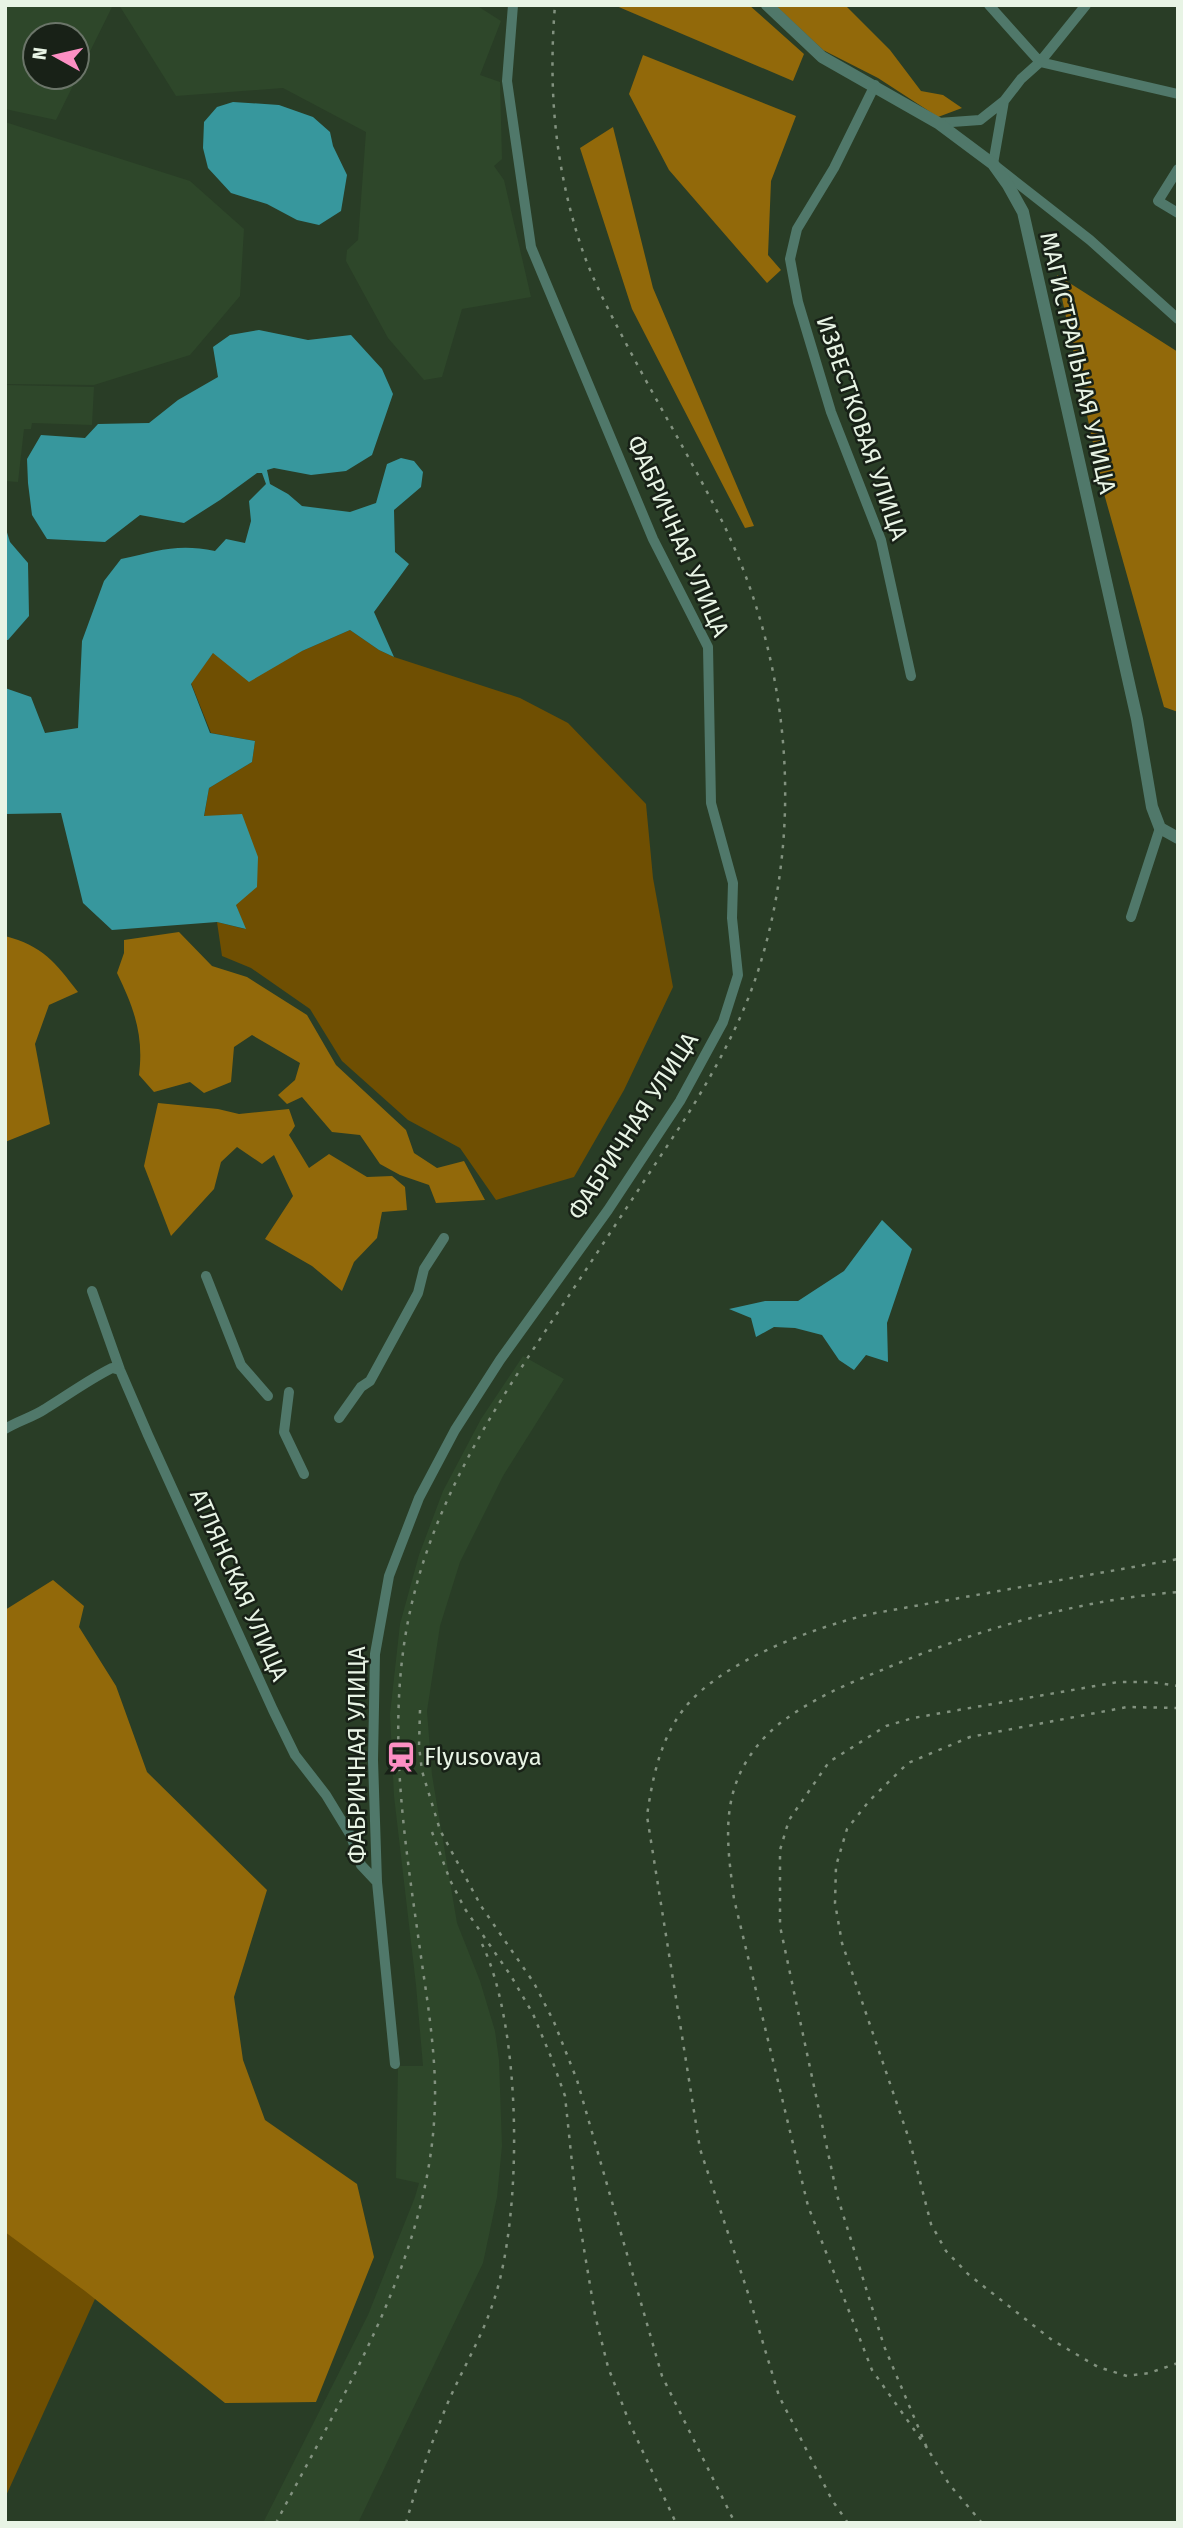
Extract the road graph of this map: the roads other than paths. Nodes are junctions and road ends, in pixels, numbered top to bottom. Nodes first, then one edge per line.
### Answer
1 (513, 5) edge
2 (767, 5) edge
3 (989, 5) edge
4 (1086, 5) edge
5 (1040, 62) junction
6 (874, 85) junction
7 (1178, 94) edge
8 (1004, 101) junction
9 (938, 123) junction
10 (993, 164) junction
11 (1178, 169) edge
12 (1178, 213) edge
13 (1178, 319) edge
14 (911, 676) dead end
15 (1160, 828) junction
16 (1178, 838) edge
17 (1131, 918) dead end
18 (444, 1238) dead end
19 (206, 1276) dead end
20 (92, 1291) dead end
21 (120, 1370) junction
22 (289, 1392) dead end
23 (268, 1396) dead end
24 (339, 1419) dead end
25 (5, 1429) edge
26 (304, 1474) dead end
27 (377, 1882) junction
28 (395, 2064) dead end

1 - 27 street, ФАБРИЧНАЯ УЛИЦА
2 - 6 street, МАГИСТРАЛЬНАЯ УЛИЦА
3 - 5 street
4 - 5 street
5 - 7 street
5 - 8 street
6 - 9 street, МАГИСТРАЛЬНАЯ УЛИЦА
6 - 14 street, ИЗВЕСТКОВАЯ УЛИЦА
8 - 9 street
8 - 10 street
9 - 10 street, МАГИСТРАЛЬНАЯ УЛИЦА
10 - 13 street
10 - 15 street, МАГИСТРАЛЬНАЯ УЛИЦА
11 - 12 street
15 - 16 street
15 - 17 street
18 - 24 street
19 - 23 street
20 - 21 street, АТЛЯНСКАЯ УЛИЦА
21 - 25 street
21 - 27 street, АТЛЯНСКАЯ УЛИЦА
22 - 26 street
27 - 28 street, ФАБРИЧНАЯ УЛИЦА

